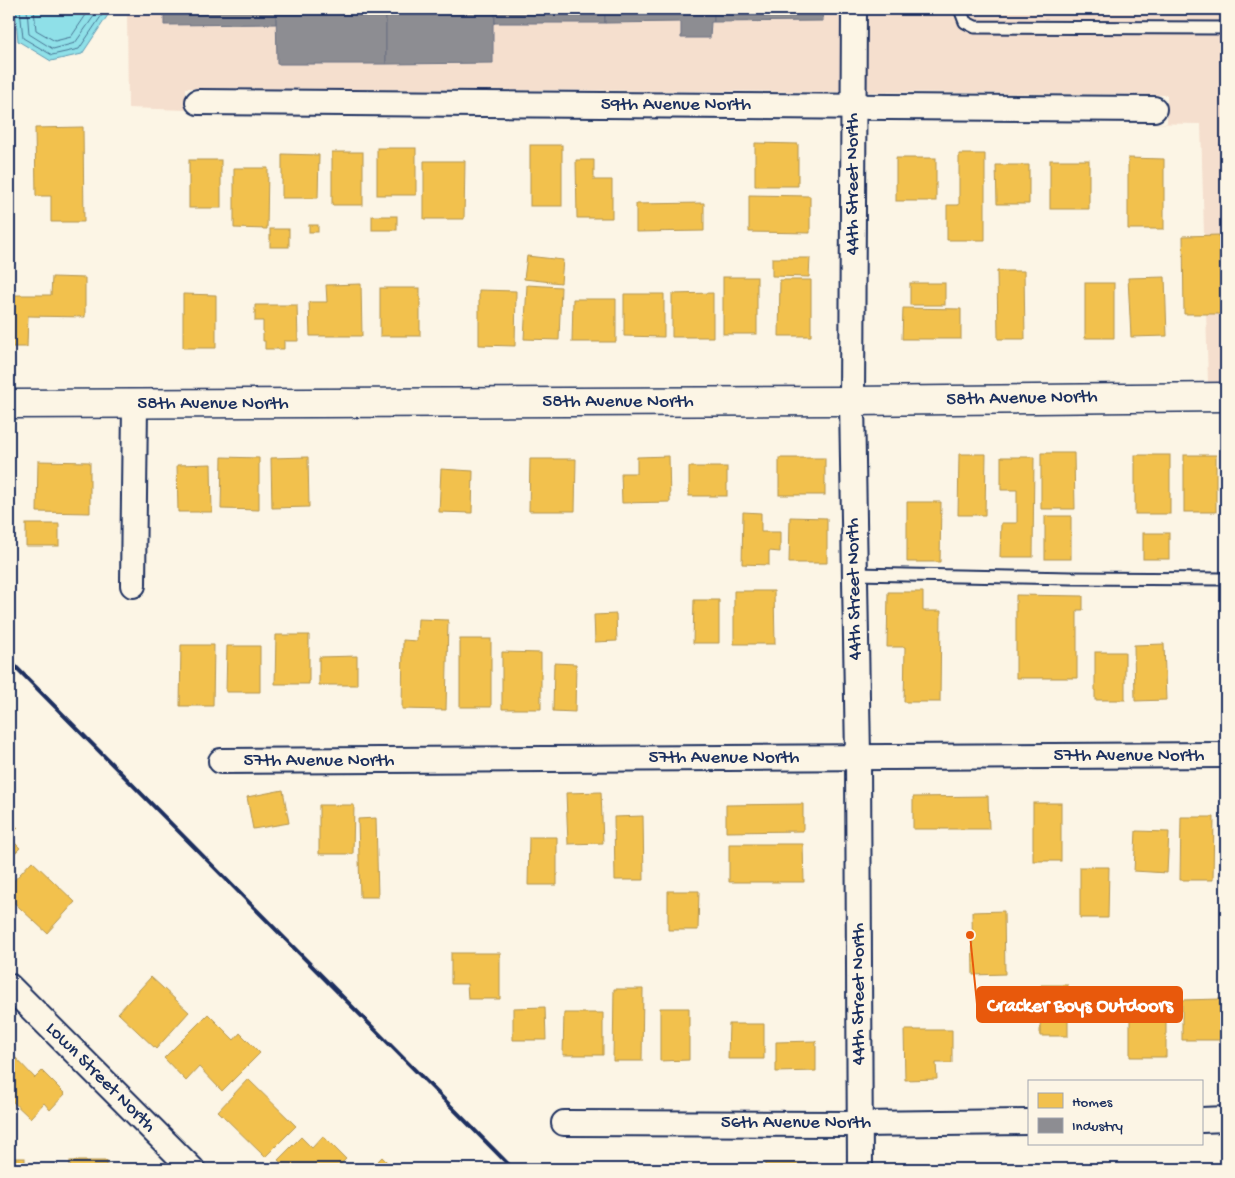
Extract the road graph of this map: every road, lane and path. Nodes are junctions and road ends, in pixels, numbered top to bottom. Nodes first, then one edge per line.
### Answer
1 (854, 9) edge
2 (960, 9) edge
3 (1226, 28) edge
4 (198, 102) dead end
5 (854, 106) junction
6 (1154, 109) dead end
7 (1226, 397) edge
8 (852, 400) junction
9 (9, 404) edge
10 (135, 404) junction
11 (855, 574) junction
12 (1226, 579) edge
13 (133, 585) dead end
14 (1226, 755) edge
15 (858, 757) junction
16 (221, 761) dead end
17 (11, 990) edge
18 (1226, 1119) edge
19 (1202, 1120) edge
20 (1028, 1122) edge
21 (564, 1123) dead end
22 (859, 1124) junction
23 (192, 1169) edge
24 (860, 1169) edge

1 - 5 street, 44th Street North
2 - 3 lane
4 - 5 street, 59th Avenue North
5 - 6 street, 59th Avenue North
5 - 8 street, 44th Street North
7 - 8 street, 58th Avenue North
8 - 10 street, 58th Avenue North
8 - 11 street, 44th Street North
9 - 10 street, 58th Avenue North
10 - 13 street
11 - 12 lane
11 - 15 street, 44th Street North
14 - 15 street, 57th Avenue North
15 - 16 street, 57th Avenue North
15 - 22 street, 44th Street North
17 - 23 street, Lown Street North
18 - 19 street
20 - 22 street, 56th Avenue North
21 - 22 street, 56th Avenue North
22 - 24 street, 44th Street North

